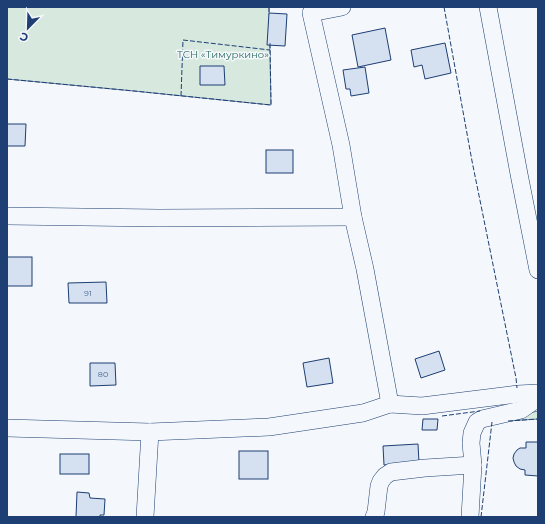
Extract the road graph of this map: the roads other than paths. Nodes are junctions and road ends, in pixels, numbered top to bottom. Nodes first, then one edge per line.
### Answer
1 (342, 7) edge
2 (488, 7) edge
3 (7, 216) edge
4 (354, 216) junction
5 (538, 270) edge
6 (538, 393) edge
7 (538, 398) edge
8 (390, 404) junction
9 (7, 428) edge
10 (150, 432) junction
11 (473, 465) junction
12 (146, 517) edge
13 (374, 517) edge
14 (470, 517) edge

1 - 4 street
2 - 5 street
3 - 4 street
4 - 8 street
6 - 8 street
7 - 11 street
8 - 10 street
9 - 10 street
10 - 12 street
11 - 13 street
11 - 14 street

